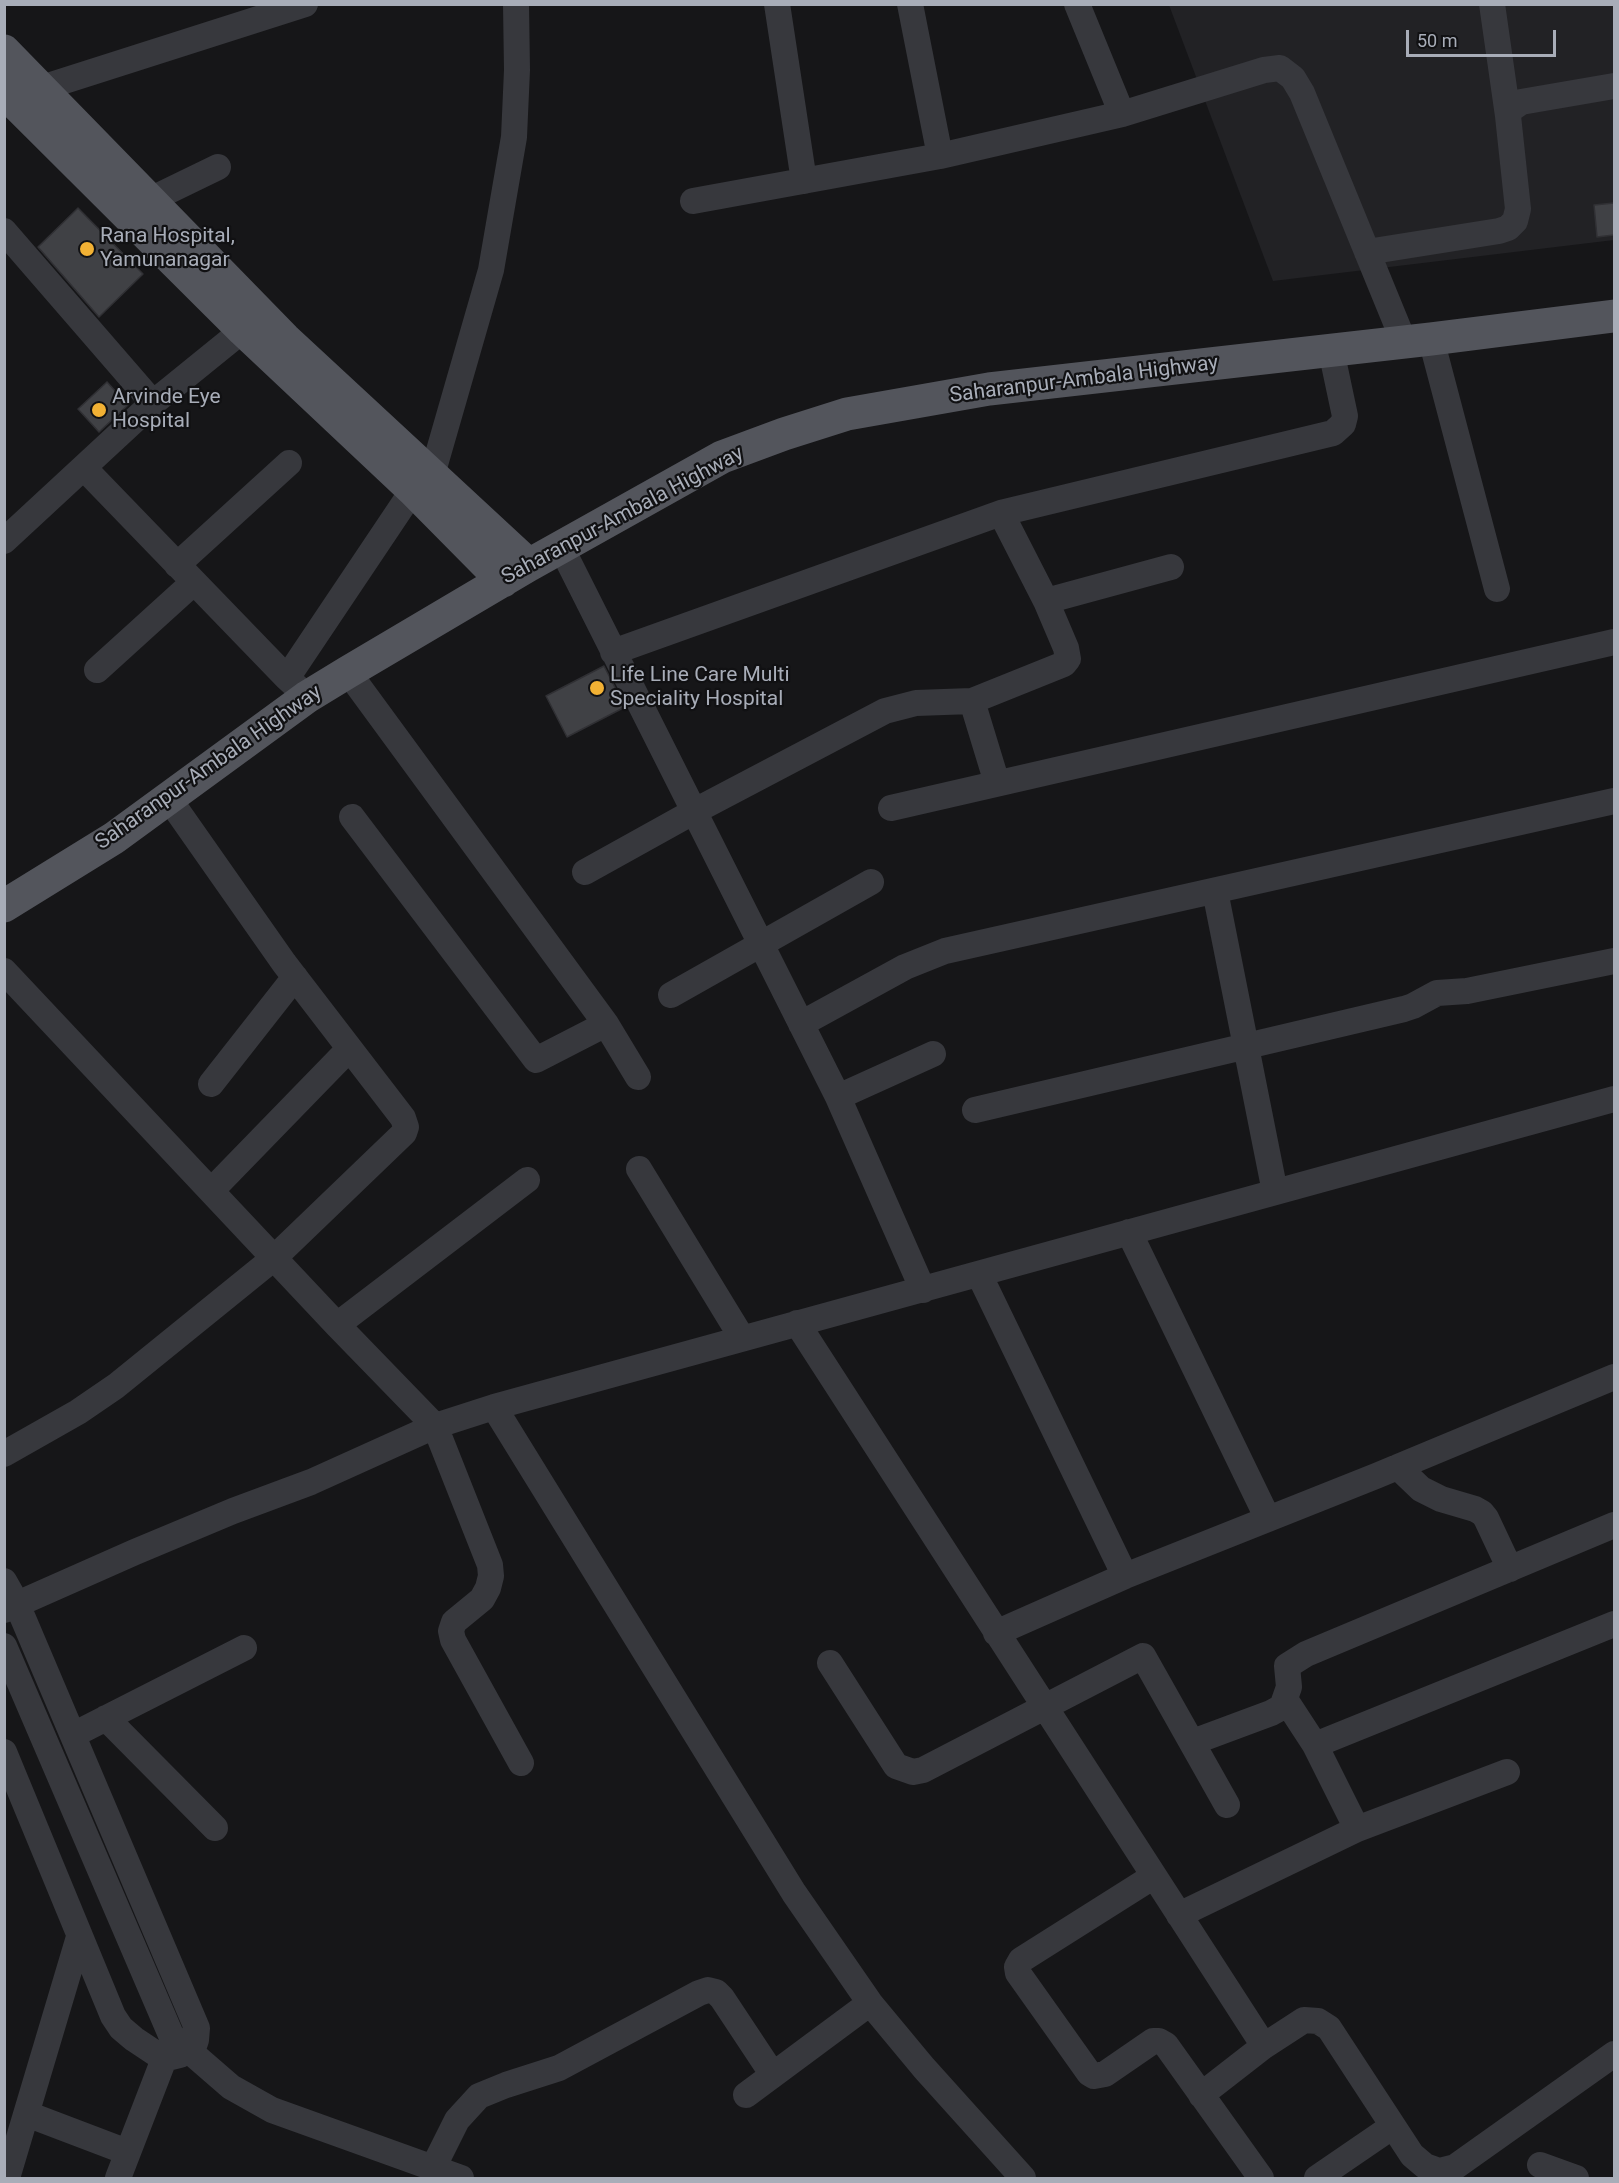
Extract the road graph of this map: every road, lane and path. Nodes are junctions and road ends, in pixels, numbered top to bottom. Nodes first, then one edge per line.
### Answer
1 (305, 4) edge
2 (777, 4) edge
3 (910, 4) edge
4 (1077, 4) edge
5 (1492, 4) edge
6 (520, 5) edge
7 (4, 51) edge
8 (1614, 86) edge
9 (42, 88) junction
10 (4, 92) edge
11 (1122, 114) junction
12 (1508, 117) junction
13 (940, 156) junction
14 (218, 167) dead end
15 (804, 181) junction
16 (150, 200) junction
17 (693, 201) dead end
18 (4, 231) edge
19 (1367, 252) junction
20 (1614, 316) edge
21 (243, 330) junction
22 (1418, 340) junction
23 (1331, 350) junction
24 (153, 403) junction
25 (289, 463) dead end
26 (84, 468) junction
27 (423, 483) junction
28 (1001, 513) junction
29 (4, 541) edge
30 (561, 547) junction
31 (1171, 567) dead end
32 (186, 573) junction
33 (516, 573) junction
34 (1497, 589) dead end
35 (1046, 601) junction
36 (1614, 642) edge
37 (613, 652) junction
38 (97, 670) dead end
39 (348, 672) junction
40 (297, 687) junction
41 (972, 701) junction
42 (997, 783) junction
43 (169, 799) junction
44 (1614, 801) edge
45 (891, 808) dead end
46 (693, 812) junction
47 (352, 817) dead end
48 (585, 872) dead end
49 (871, 882) dead end
50 (1215, 891) junction
51 (4, 906) edge
52 (760, 945) junction
53 (1614, 961) edge
54 (4, 972) edge
55 (295, 977) junction
56 (671, 995) dead end
57 (606, 1024) junction
58 (801, 1024) junction
59 (1246, 1047) junction
60 (349, 1049) junction
61 (933, 1054) dead end
62 (638, 1077) dead end
63 (211, 1084) dead end
64 (838, 1097) junction
65 (1614, 1099) edge
66 (975, 1110) dead end
67 (639, 1169) dead end
68 (526, 1180) dead end
69 (211, 1191) junction
70 (1275, 1192) junction
71 (1129, 1232) junction
72 (274, 1258) junction
73 (979, 1274) junction
74 (923, 1290) junction
75 (796, 1323) junction
76 (337, 1325) junction
77 (742, 1338) junction
78 (1614, 1377) edge
79 (494, 1407) junction
80 (435, 1426) junction
81 (4, 1454) edge
82 (1398, 1467) junction
83 (1268, 1520) junction
84 (1614, 1525) edge
85 (1509, 1569) junction
86 (1125, 1576) junction
87 (4, 1581) edge
88 (11, 1607) edge
89 (1614, 1624) edge
90 (996, 1633) junction
91 (4, 1646) edge
92 (244, 1648) dead end
93 (830, 1663) dead end
94 (1285, 1699) junction
95 (1044, 1706) junction
96 (106, 1718) junction
97 (73, 1735) junction
98 (1193, 1742) junction
99 (1315, 1745) junction
100 (4, 1752) edge
101 (521, 1763) dead end
102 (1507, 1772) dead end
103 (1227, 1805) dead end
104 (215, 1828) dead end
105 (1357, 1829) junction
106 (1154, 1876) junction
107 (1179, 1915) junction
108 (79, 1937) junction
109 (870, 2003) junction
110 (1264, 2046) junction
111 (192, 2052) junction
112 (1614, 2054) edge
113 (164, 2059) junction
114 (773, 2075) junction
115 (746, 2095) dead end
116 (1201, 2095) junction
117 (27, 2114) junction
118 (1393, 2126) junction
119 (128, 2152) junction
120 (1540, 2165) dead end
121 (433, 2168) junction
122 (8, 2178) edge
123 (118, 2178) edge
124 (461, 2178) edge
125 (1023, 2178) edge
126 (1261, 2178) edge
127 (1317, 2178) edge
128 (1576, 2178) edge

1 - 9 street
2 - 15 street
3 - 13 street
4 - 11 street
5 - 12 street
6 - 27 street
7 - 9 main road
8 - 12 street
9 - 16 main road
10 - 21 main road
11 - 13 street
11 - 19 street
12 - 19 street
13 - 15 street
14 - 16 street
15 - 17 street
16 - 27 main road
18 - 24 street
19 - 22 street
20 - 22 main road, Saharanpur-Ambala Highway
21 - 24 street
21 - 27 main road
22 - 23 main road, Saharanpur-Ambala Highway
22 - 34 street
23 - 28 street
23 - 30 main road, Saharanpur-Ambala Highway
24 - 26 street
25 - 32 street
26 - 29 street
26 - 32 street
27 - 33 main road
27 - 40 street
28 - 35 street
28 - 37 street
30 - 33 main road, Saharanpur-Ambala Highway
30 - 37 street
31 - 35 street
32 - 38 street
32 - 40 street
33 - 39 main road, Saharanpur-Ambala Highway
35 - 41 street
36 - 42 street
37 - 46 street
39 - 40 main road, Saharanpur-Ambala Highway
39 - 57 street
40 - 43 main road, Saharanpur-Ambala Highway
41 - 42 street
41 - 46 street
42 - 45 street
43 - 51 main road, Saharanpur-Ambala Highway
43 - 55 street
44 - 50 street
46 - 48 street
46 - 52 street
47 - 57 street
49 - 52 street
50 - 58 street
50 - 59 street
52 - 56 street
52 - 58 street
53 - 59 street
54 - 69 street
55 - 60 street
55 - 63 street
57 - 62 street
58 - 64 street
59 - 66 street
59 - 70 street
60 - 69 street
60 - 72 street
61 - 64 street
64 - 74 street
65 - 70 street
67 - 77 street
68 - 76 street
69 - 72 street
70 - 71 street
71 - 73 street
71 - 83 street
72 - 76 street
72 - 81 street
73 - 74 street
73 - 86 street
74 - 75 street
75 - 77 street
75 - 90 street
76 - 80 street
77 - 79 street
78 - 82 street
79 - 80 street
79 - 109 street
80 - 88 street
80 - 101 street
82 - 83 street
82 - 85 street
83 - 86 street
84 - 85 street
85 - 94 street
86 - 90 street
87 - 88 street
88 - 97 street
89 - 99 street
90 - 95 street
91 - 111 street
92 - 96 street
93 - 95 street
94 - 98 street
94 - 99 street
95 - 98 street
95 - 106 street
96 - 97 street
96 - 104 street
97 - 111 street
98 - 103 street
99 - 105 street
100 - 108 street
102 - 105 street
105 - 107 street
106 - 107 street
106 - 116 street
107 - 110 street
108 - 113 street
108 - 117 street
109 - 114 street
109 - 125 street
110 - 116 street
110 - 118 street
111 - 113 street
111 - 121 street
112 - 118 street
113 - 119 street
114 - 115 street
114 - 121 street
116 - 126 street
117 - 119 street
117 - 122 street
118 - 127 street
119 - 123 street
120 - 128 street
121 - 124 street

